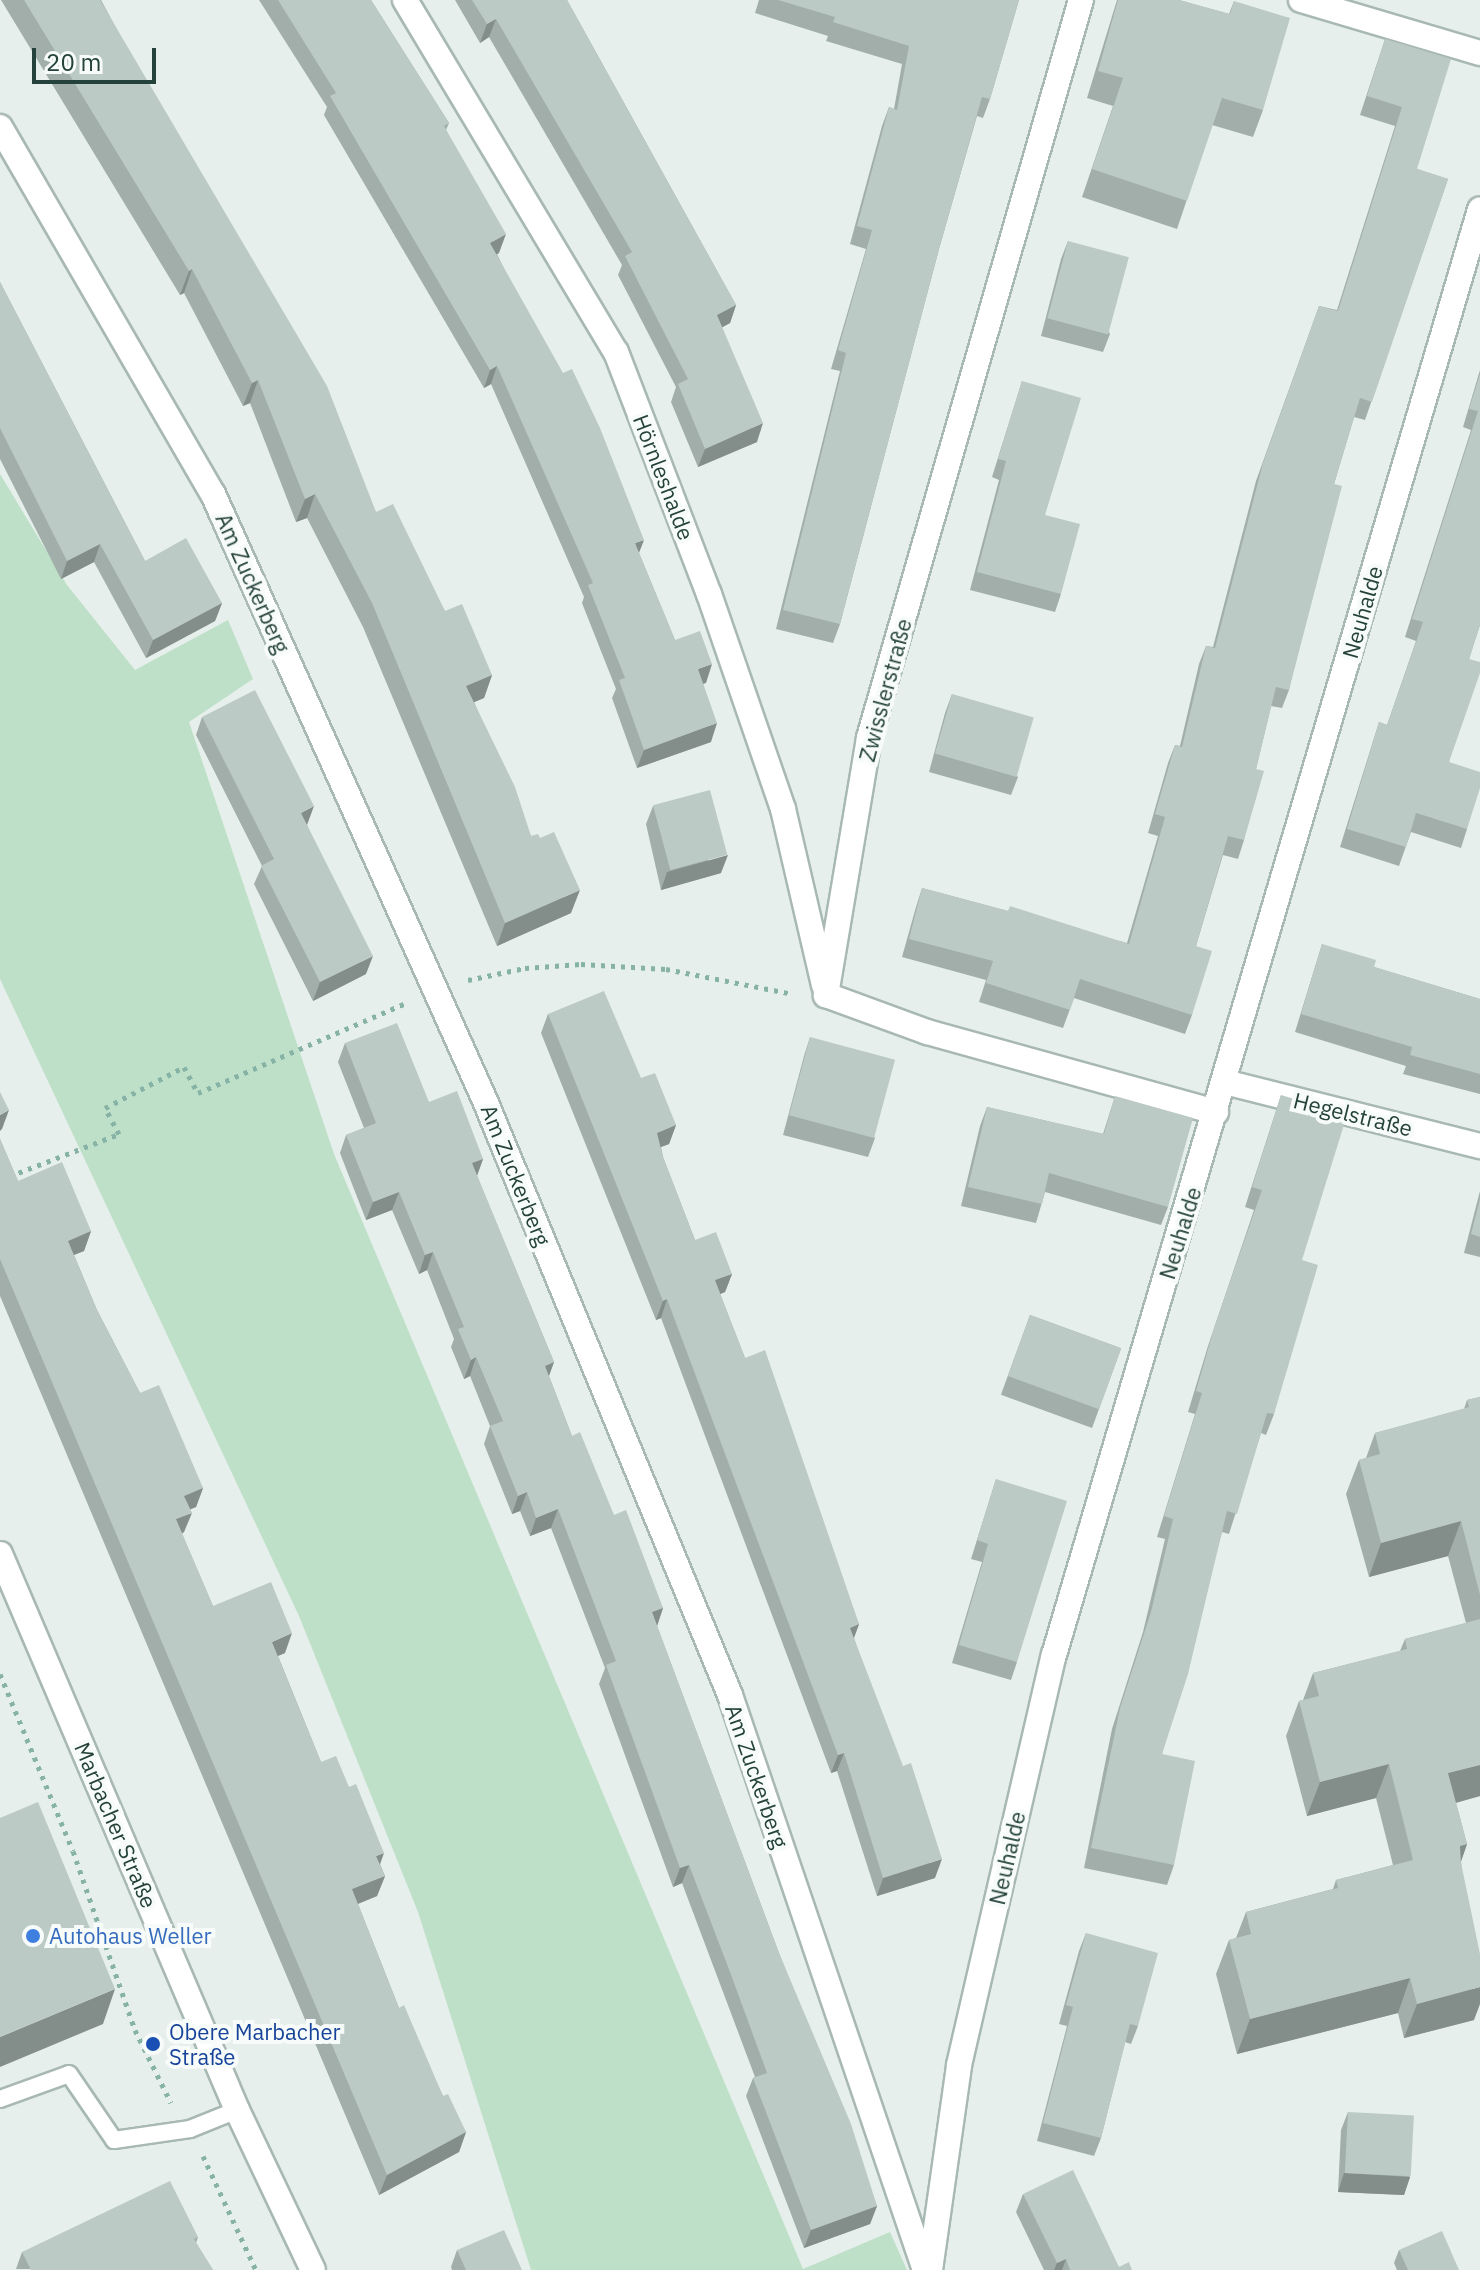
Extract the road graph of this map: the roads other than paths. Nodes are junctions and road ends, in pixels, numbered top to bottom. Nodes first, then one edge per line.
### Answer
1 (405, 0) edge
2 (1081, 0) edge
3 (1301, 0) edge
4 (1480, 53) edge
5 (0, 127) edge
6 (1480, 209) edge
7 (826, 995) junction
8 (1225, 1082) junction
9 (1216, 1112) junction
10 (1480, 1146) edge
11 (0, 1554) edge
12 (6, 1587) edge
13 (0, 2099) edge
14 (237, 2110) junction
15 (313, 2270) edge
16 (928, 2270) edge

1 - 7 street, Hörnleshalde
2 - 7 street, Zwisslerstraße
3 - 4 street
5 - 16 street, Am Zuckerberg
6 - 8 street, Neuhalde
7 - 9 street
8 - 9 street, Neuhalde
8 - 10 street, Hegelstraße
9 - 16 street, Neuhalde
11 - 12 street, Marbacher Straße
12 - 14 street, Marbacher Straße
13 - 14 lane
14 - 15 street, Marbacher Straße

